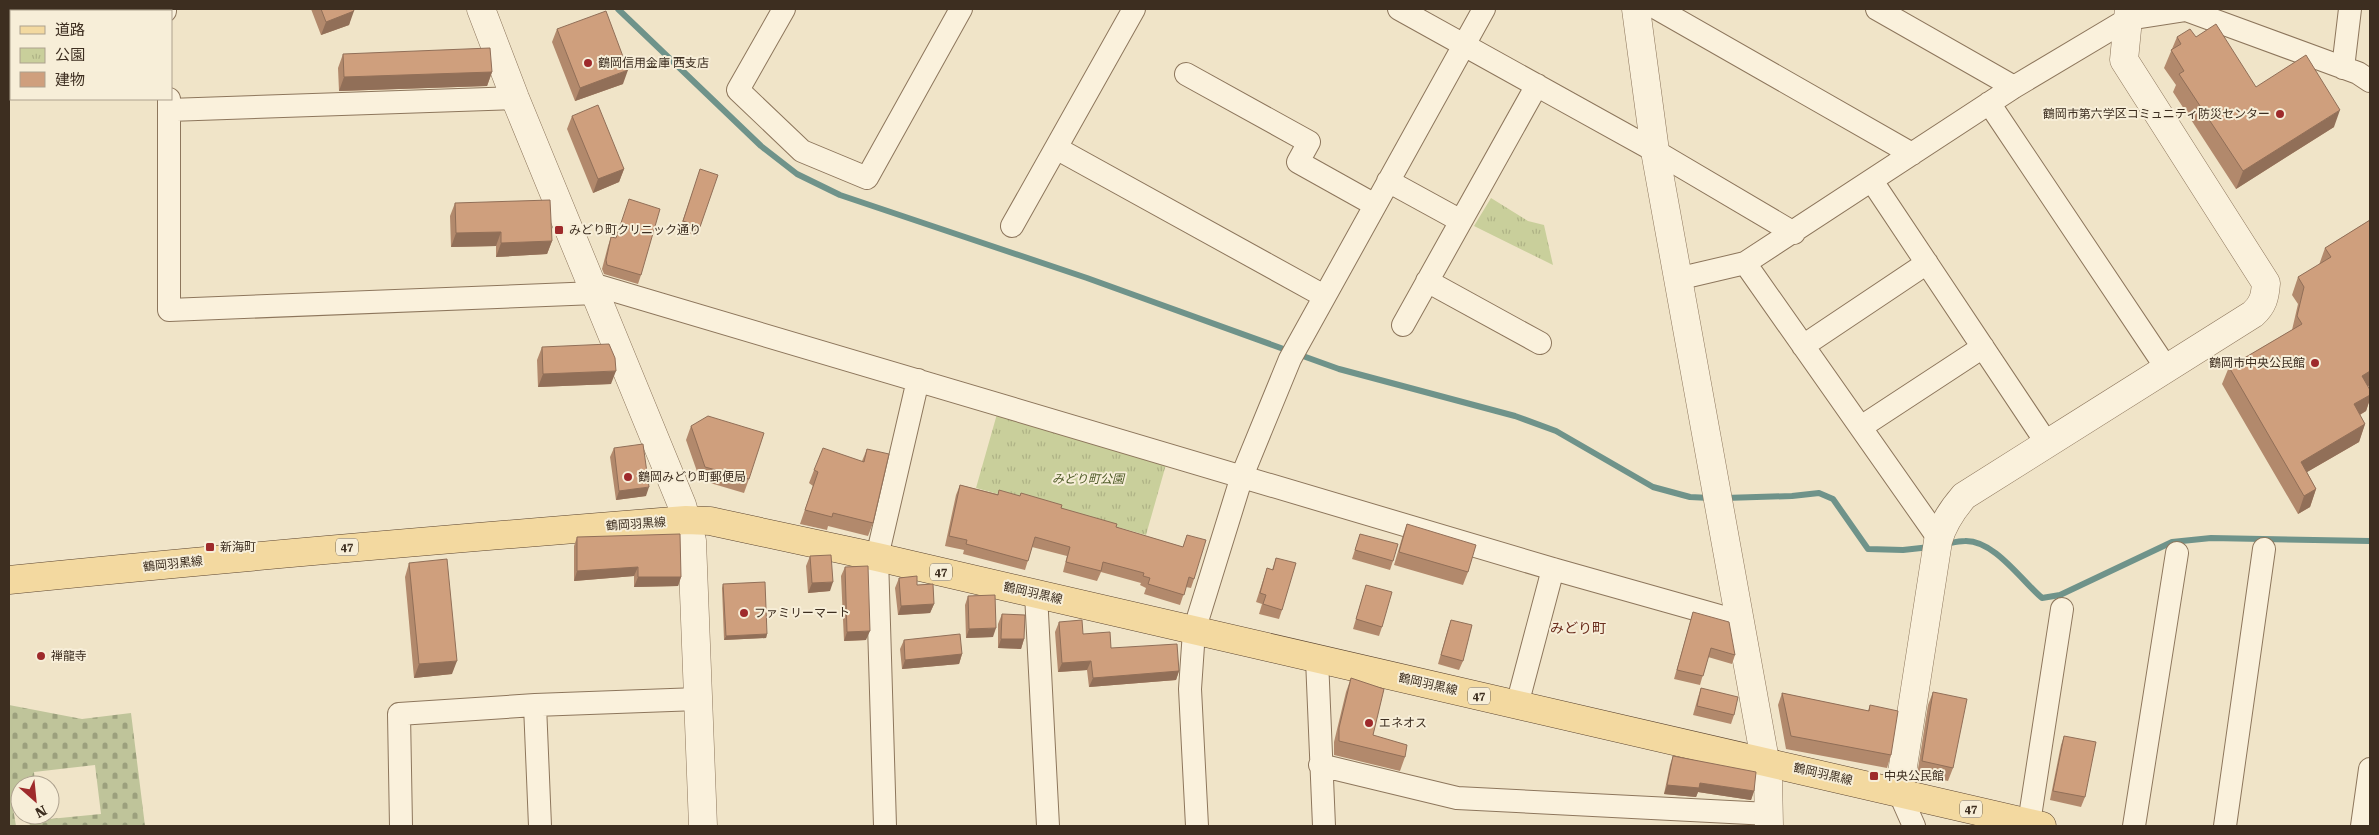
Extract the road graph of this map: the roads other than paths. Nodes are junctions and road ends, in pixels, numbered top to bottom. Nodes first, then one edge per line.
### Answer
1 (481, 9) edge
2 (784, 9) edge
3 (961, 9) edge
4 (1134, 9) edge
5 (1399, 9) edge
6 (1484, 9) edge
7 (1636, 9) edge
8 (1658, 9) edge
9 (1877, 9) edge
10 (2350, 9) edge
11 (2128, 14) edge
12 (1464, 45) junction
13 (2344, 68) junction
14 (1186, 74) dead end
15 (2370, 81) edge
16 (1537, 86) junction
17 (2014, 87) junction
18 (516, 98) junction
19 (1989, 103) junction
20 (169, 104) edge
21 (1056, 148) junction
22 (1655, 151) junction
23 (1912, 154) junction
24 (1388, 181) junction
25 (1872, 181) junction
26 (1375, 205) junction
27 (1461, 221) junction
28 (1012, 226) dead end
29 (1794, 233) junction
30 (1745, 263) junction
31 (1926, 263) junction
32 (1677, 279) junction
33 (1427, 281) junction
34 (594, 289) junction
35 (1324, 296) junction
36 (1403, 325) dead end
37 (1540, 343) dead end
38 (1803, 346) junction
39 (1983, 347) junction
40 (2167, 369) junction
41 (918, 380) junction
42 (1861, 427) junction
43 (2048, 445) junction
44 (1242, 476) junction
45 (686, 520) junction
46 (1937, 547) junction
47 (2264, 549) dead end
48 (2177, 553) dead end
49 (877, 556) junction
50 (1553, 569) junction
51 (9, 580) edge
52 (1036, 594) junction
53 (2062, 608) dead end
54 (1741, 622) junction
55 (1194, 630) junction
56 (1316, 659) junction
57 (698, 699) junction
58 (535, 705) junction
59 (1517, 705) junction
60 (1764, 761) junction
61 (1320, 765) junction
62 (2370, 768) edge
63 (1899, 792) junction
64 (1769, 820) edge
65 (2036, 825) edge
66 (401, 826) edge
67 (540, 826) edge
68 (703, 826) edge
69 (885, 826) edge
70 (1048, 826) edge
71 (1197, 826) edge
72 (1324, 826) edge
73 (1914, 826) edge
74 (2134, 826) edge
75 (2225, 826) edge
76 (2362, 826) edge

1 - 18 street
2 - 3 street
4 - 21 street
5 - 12 street
6 - 12 street
7 - 22 street
8 - 23 street
9 - 17 street
10 - 13 street
11 - 13 street
11 - 17 street
11 - 40 street
12 - 16 street
12 - 24 street
13 - 15 street
14 - 26 street
16 - 22 street
16 - 27 street
17 - 19 street
18 - 20 street
18 - 34 street
19 - 23 street
19 - 40 street
20 - 34 street
21 - 28 street
21 - 35 street
22 - 29 street
22 - 32 street
23 - 25 street
24 - 26 street
24 - 27 street
25 - 29 street
25 - 31 street
26 - 35 street
27 - 33 street
29 - 30 street
30 - 32 street
30 - 38 street
31 - 38 street
31 - 39 street
32 - 54 street
33 - 36 street
33 - 37 street
34 - 41 street
34 - 45 street
35 - 44 street
38 - 42 street
39 - 42 street
39 - 43 street
40 - 43 street
41 - 44 street
41 - 49 street
42 - 46 street
43 - 46 street
44 - 50 street
44 - 55 street
45 - 49 main road, 鶴岡羽黒線 / 47
45 - 51 main road, 鶴岡羽黒線 / 47
45 - 57 street
46 - 63 street
47 - 75 street
48 - 74 street
49 - 52 main road, 鶴岡羽黒線 / 47
49 - 69 street
50 - 54 street
50 - 59 street
52 - 55 main road, 鶴岡羽黒線 / 47
52 - 70 street
53 - 65 street
54 - 60 street
55 - 56 main road, 鶴岡羽黒線 / 47
55 - 71 street
56 - 59 main road, 鶴岡羽黒線 / 47
56 - 61 street
57 - 58 street
57 - 68 street
58 - 66 street
58 - 67 street
59 - 60 main road, 鶴岡羽黒線 / 47
60 - 63 main road, 鶴岡羽黒線 / 47
60 - 64 street
61 - 64 street
61 - 72 street
62 - 76 street
63 - 65 main road, 鶴岡羽黒線 / 47
63 - 73 street

